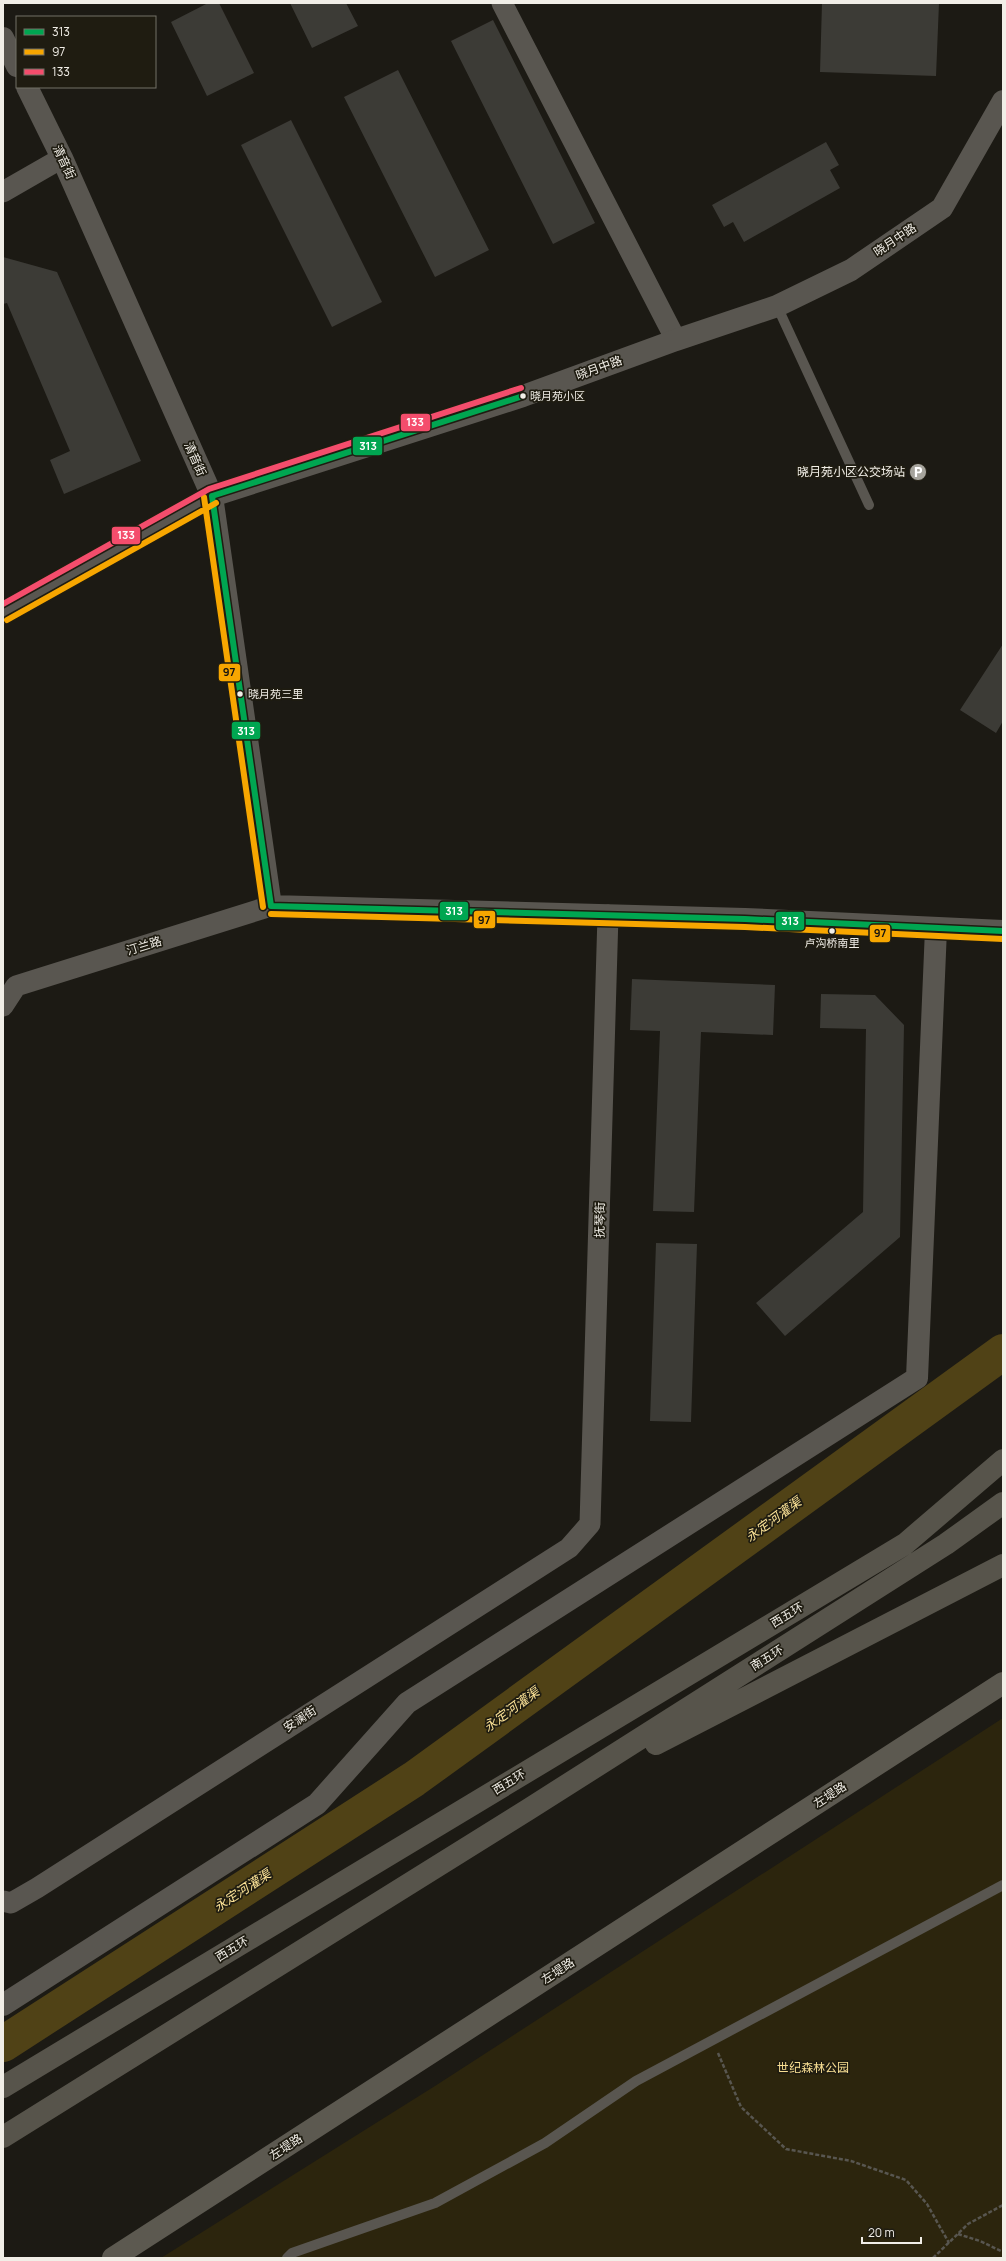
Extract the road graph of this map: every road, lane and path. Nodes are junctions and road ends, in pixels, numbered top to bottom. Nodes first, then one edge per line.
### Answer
1 (502, 3) edge
2 (3, 38) edge
3 (16, 64) edge
4 (27, 88) edge
5 (1003, 101) edge
6 (62, 158) junction
7 (3, 192) edge
8 (778, 306) junction
9 (676, 340) junction
10 (212, 496) junction
11 (869, 505) dead end
12 (3, 613) edge
13 (271, 906) junction
14 (608, 915) junction
15 (936, 929) junction
16 (1003, 931) edge
17 (3, 1006) edge
18 (1003, 1460) edge
19 (1003, 1503) edge
20 (590, 1524) joint
21 (1003, 1565) edge
22 (1003, 1683) edge
23 (529, 1809) junction
24 (1003, 1885) edge
25 (3, 1901) edge
26 (3, 2005) edge
27 (712, 2040) junction
28 (3, 2087) edge
29 (3, 2137) edge
30 (1003, 2205) edge
31 (958, 2234) junction
32 (949, 2243) junction
33 (1003, 2252) edge
34 (113, 2258) edge
35 (287, 2258) edge
36 (933, 2258) edge

1 - 9 street
2 - 3 street
4 - 6 street, 清音街
5 - 8 street, 晓月中路
6 - 7 street
6 - 10 street, 清音街
8 - 9 street, 晓月中路
8 - 11 lane
9 - 10 street, 晓月中路
10 - 12 street, 晓月中路
10 - 13 street, 清音街
13 - 14 street
13 - 17 street, 汀兰路
14 - 15 street
14 - 20 street, 抚琴街
15 - 16 street
15 - 26 street
18 - 28 highway, 西五环
19 - 23 highway, 南五环
20 - 25 street, 安澜街
21 - 23 highway
22 - 34 main road, 左堤路
23 - 29 highway
24 - 27 lane
27 - 32 path
27 - 35 lane
30 - 31 path
31 - 32 path
31 - 33 path
32 - 36 path

